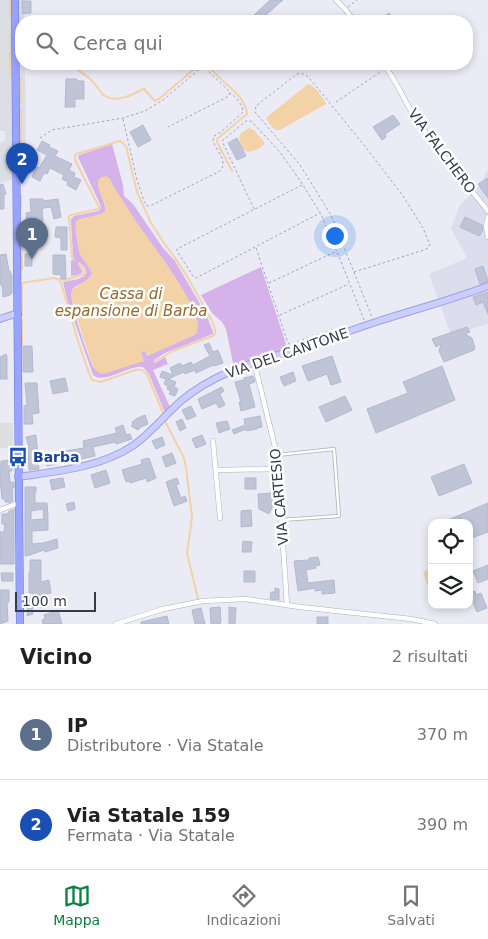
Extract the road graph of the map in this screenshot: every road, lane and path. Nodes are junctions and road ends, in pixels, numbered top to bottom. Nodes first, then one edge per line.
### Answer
1 (15, 0) edge
2 (336, 0) edge
3 (357, 0) edge
4 (346, 8) junction
5 (15, 15) edge
6 (350, 15) edge
7 (16, 70) edge
8 (198, 70) edge
9 (207, 70) edge
10 (380, 70) edge
11 (388, 70) edge
12 (230, 92) junction
13 (336, 102) dead end
14 (123, 118) junction
15 (168, 127) dead end
16 (40, 138) dead end
17 (303, 184) junction
18 (254, 209) junction
19 (488, 211) edge
20 (320, 213) junction
21 (488, 216) edge
22 (488, 237) edge
23 (256, 247) junction
24 (337, 251) junction
25 (354, 272) junction
26 (268, 283) junction
27 (350, 283) junction
28 (488, 286) edge
29 (18, 315) junction
30 (279, 315) junction
31 (0, 318) edge
32 (359, 322) dead end
33 (373, 323) junction
34 (342, 327) dead end
35 (254, 362) junction
36 (213, 441) dead end
37 (277, 455) junction
38 (278, 469) junction
39 (216, 470) junction
40 (18, 477) junction
41 (19, 503) junction
42 (0, 510) edge
43 (220, 518) dead end
44 (281, 520) junction
45 (287, 605) junction
46 (20, 624) edge
47 (116, 624) edge
48 (435, 624) edge

1 - 5 main road
2 - 4 street
3 - 4 path
4 - 6 street
7 - 29 main road
8 - 14 path
9 - 12 path
10 - 13 path
11 - 19 street, VIA FALCHERO
12 - 14 path
12 - 15 path
14 - 16 path
17 - 18 path
17 - 18 path
17 - 20 path
18 - 23 path
20 - 23 path
20 - 24 path
21 - 22 street
23 - 26 path
24 - 26 path
24 - 27 path
25 - 25 path
25 - 33 path
26 - 30 path
27 - 30 path
27 - 32 path
28 - 33 street, VIA DEL CANTONE
29 - 31 street
29 - 40 main road
30 - 34 path
33 - 35 street, VIA DEL CANTONE
35 - 37 street, VIA CARTESIO
35 - 40 street, VIA DEL CANTONE
36 - 39 street
37 - 38 street, VIA CARTESIO
37 - 44 lane
38 - 39 street
38 - 44 street, VIA CARTESIO
39 - 43 street
40 - 41 main road
41 - 42 street
41 - 46 main road
44 - 45 street, VIA CARTESIO
45 - 47 street
45 - 48 street

